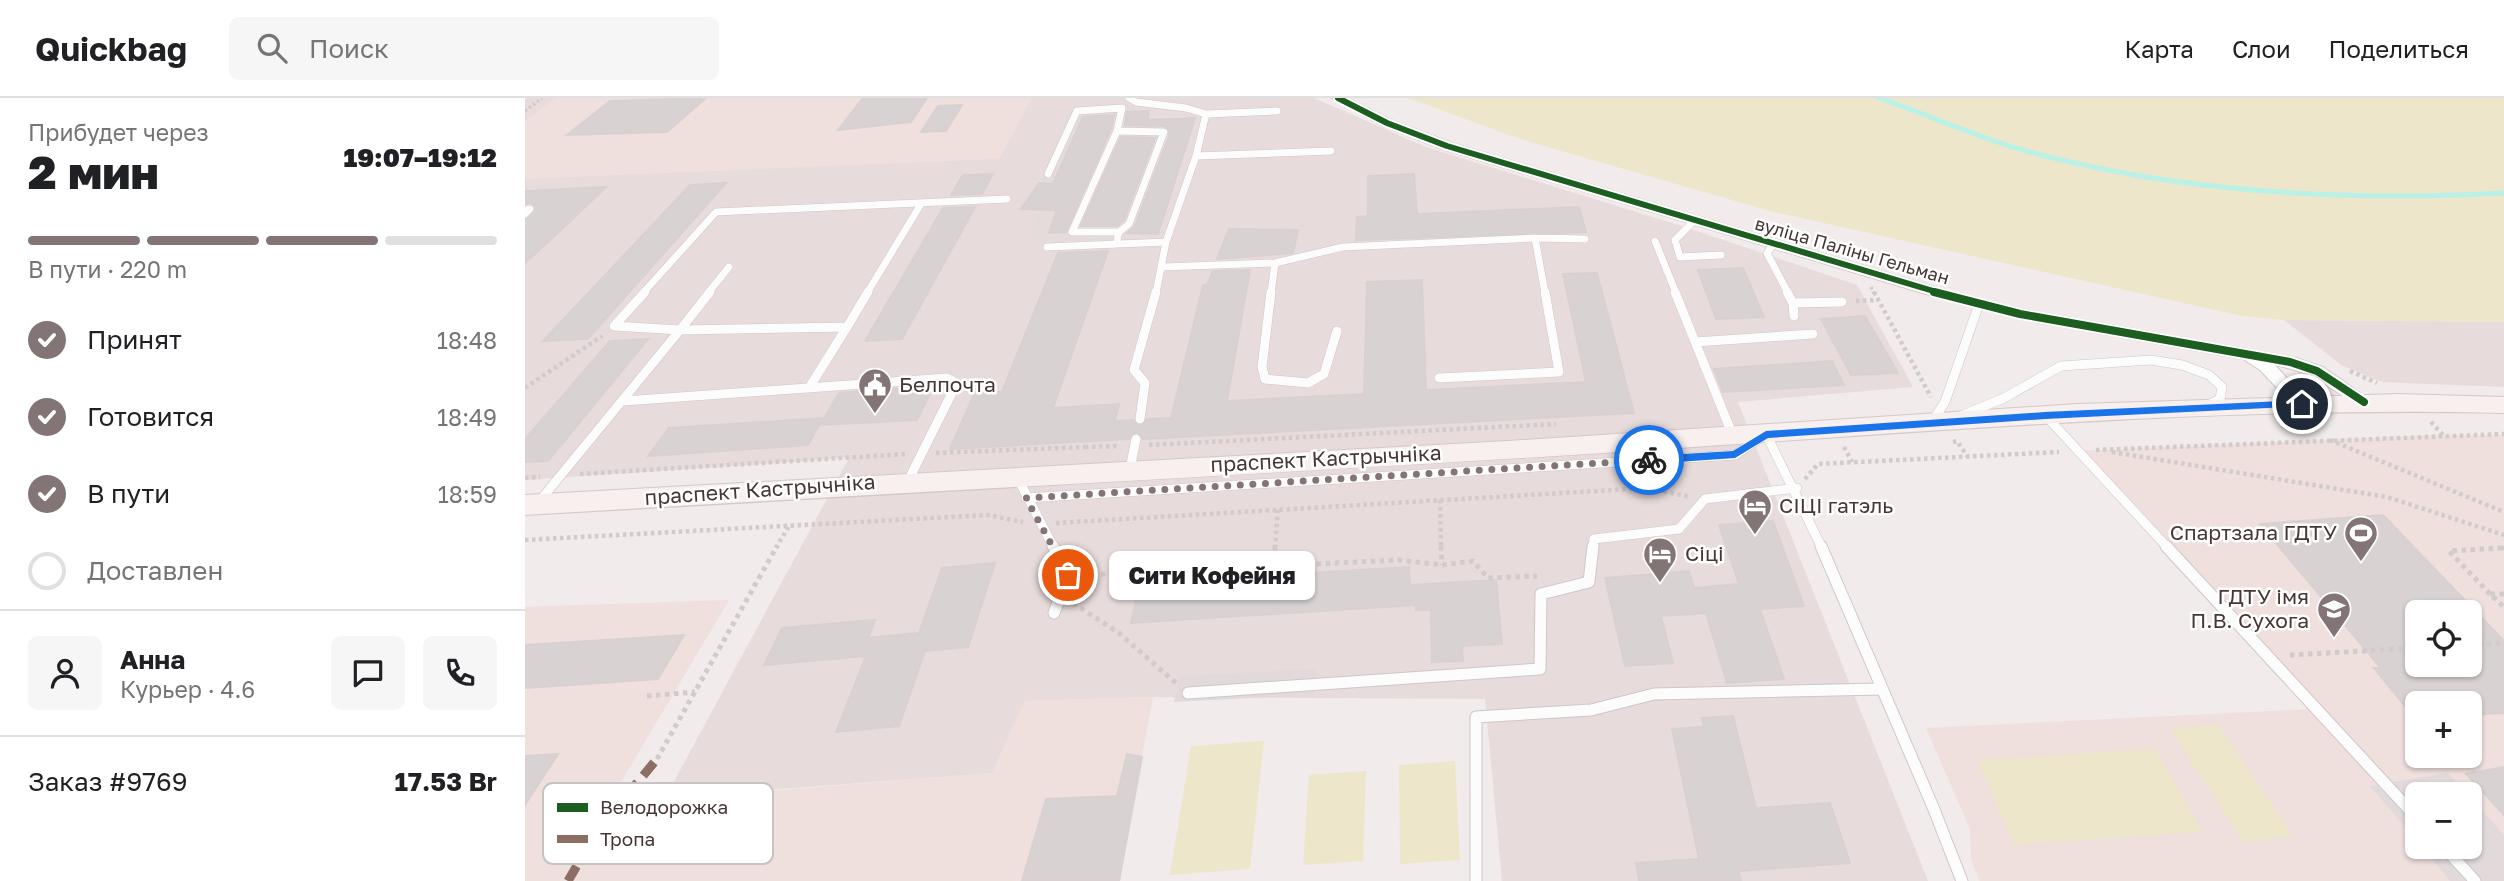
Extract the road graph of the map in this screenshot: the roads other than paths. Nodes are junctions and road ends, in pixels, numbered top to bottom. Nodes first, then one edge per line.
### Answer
1 (1129, 98) edge
2 (1338, 98) edge
3 (1136, 102) junction
4 (1122, 108) junction
5 (1277, 111) dead end
6 (1206, 114) junction
7 (1117, 131) junction
8 (1331, 151) dead end
9 (1196, 156) junction
10 (1048, 174) dead end
11 (1007, 198) dead end
12 (921, 204) junction
13 (1694, 221) junction
14 (1119, 232) junction
15 (1535, 238) junction
16 (1585, 239) dead end
17 (1655, 241) dead end
18 (1165, 242) junction
19 (1116, 244) junction
20 (1773, 245) junction
21 (1047, 247) dead end
22 (1721, 255) dead end
23 (1275, 263) junction
24 (729, 267) dead end
25 (1163, 267) junction
26 (1842, 302) road end
27 (1793, 303) junction
28 (1979, 304) junction
29 (1794, 316) dead end
30 (847, 327) junction
31 (680, 330) junction
32 (1337, 331) dead end
33 (1813, 334) dead end
34 (1695, 342) junction
35 (2234, 350) junction
36 (1439, 378) dead end
37 (809, 388) junction
38 (624, 401) junction
39 (2364, 402) junction
40 (2302, 404) junction
41 (2504, 405) edge
42 (2201, 408) junction
43 (2045, 415) junction
44 (1140, 419) dead end
45 (1943, 422) junction
46 (1766, 434) junction
47 (1733, 436) junction
48 (908, 481) junction
49 (1021, 487) junction
50 (1797, 488) junction
51 (531, 504) edge
52 (1055, 613) dead end
53 (1880, 689) junction
54 (1188, 693) road end
55 (2405, 805) edge
56 (2455, 859) edge
57 (1476, 881) edge
58 (1962, 881) edge
59 (2475, 881) edge

1 - 3 lane
2 - 13 street, вуліца Паліны Гельман
3 - 4 lane
3 - 6 lane
4 - 7 lane
4 - 10 lane
5 - 6 lane
6 - 9 lane
7 - 14 lane
7 - 14 lane
8 - 9 lane
9 - 18 lane
11 - 12 lane
12 - 30 lane
12 - 31 lane
13 - 20 street, вуліца Паліны Гельман
13 - 22 lane
14 - 19 lane
15 - 16 lane
15 - 23 lane
15 - 36 lane
17 - 34 lane
18 - 19 lane
18 - 25 lane
19 - 21 lane
20 - 27 lane
20 - 28 street, вуліца Паліны Гельман
23 - 25 lane
23 - 32 lane
24 - 31 lane
25 - 44 lane
26 - 27 lane
27 - 29 lane
28 - 35 street, вуліца Паліны Гельман
28 - 45 lane
30 - 31 lane
30 - 37 lane
31 - 38 lane
33 - 34 lane
34 - 47 lane
35 - 39 street, вуліца Паліны Гельман
35 - 40 street, вуліца Паліны Гельман
37 - 38 lane
37 - 48 lane
38 - 51 lane
39 - 40 main road, праспект Кастрычніка
39 - 41 main road, праспект Кастрычніка
40 - 42 main road, праспект Кастрычніка
42 - 43 main road, праспект Кастрычніка
42 - 45 lane
43 - 45 main road, праспект Кастрычніка
43 - 55 lane
45 - 46 main road, праспект Кастрычніка
46 - 47 main road, праспект Кастрычніка
46 - 49 lane
46 - 50 lane
47 - 49 main road, праспект Кастрычніка
48 - 49 main road, праспект Кастрычніка
48 - 51 main road, праспект Кастрычніка
49 - 52 lane
50 - 53 lane
50 - 54 lane
53 - 57 lane
53 - 58 lane
56 - 59 lane

